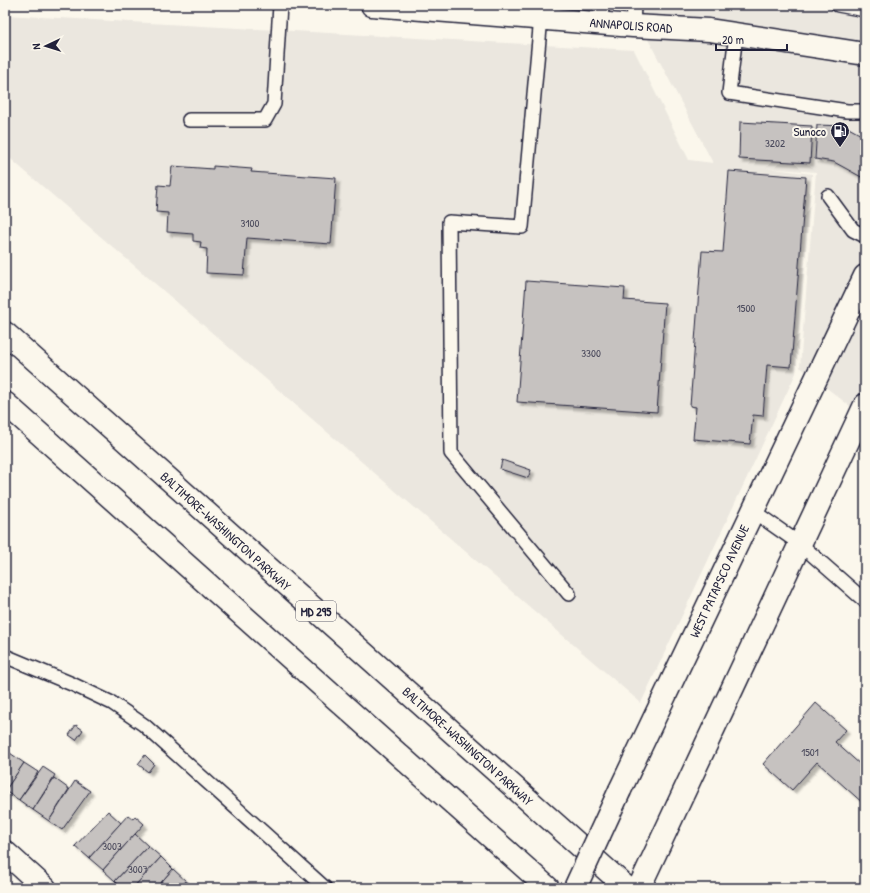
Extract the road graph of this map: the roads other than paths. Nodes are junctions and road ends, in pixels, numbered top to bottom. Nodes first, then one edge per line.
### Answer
1 (280, 5) edge
2 (372, 5) edge
3 (838, 5) edge
4 (865, 10) edge
5 (601, 14) edge
6 (633, 15) edge
7 (541, 18) junction
8 (736, 34) junction
9 (865, 54) edge
10 (865, 111) edge
11 (190, 120) dead end
12 (828, 196) dead end
13 (865, 236) edge
14 (865, 276) edge
15 (5, 333) edge
16 (5, 403) edge
17 (865, 405) edge
18 (752, 511) junction
19 (800, 544) junction
20 (569, 594) dead end
21 (865, 601) edge
22 (5, 656) edge
23 (6, 854) edge
24 (45, 888) edge
25 (325, 888) edge
26 (548, 888) edge
27 (575, 888) edge
28 (627, 888) edge
29 (639, 888) edge

1 - 11 lane
2 - 7 main road, ANNAPOLIS ROAD
3 - 4 lane
5 - 6 main road, ANNAPOLIS ROAD
5 - 7 main road, ANNAPOLIS ROAD
6 - 8 main road, ANNAPOLIS ROAD
7 - 20 lane
8 - 9 main road, ANNAPOLIS ROAD
8 - 10 lane
12 - 13 lane
14 - 18 main road, WEST PATAPSCO AVENUE
15 - 28 main road, BALTIMORE-WASHINGTON PARKWAY / MD 295
16 - 26 main road
17 - 19 main road
18 - 19 lane
18 - 27 main road, WEST PATAPSCO AVENUE, bridge
19 - 21 lane
19 - 29 main road
22 - 25 lane
23 - 24 main road

